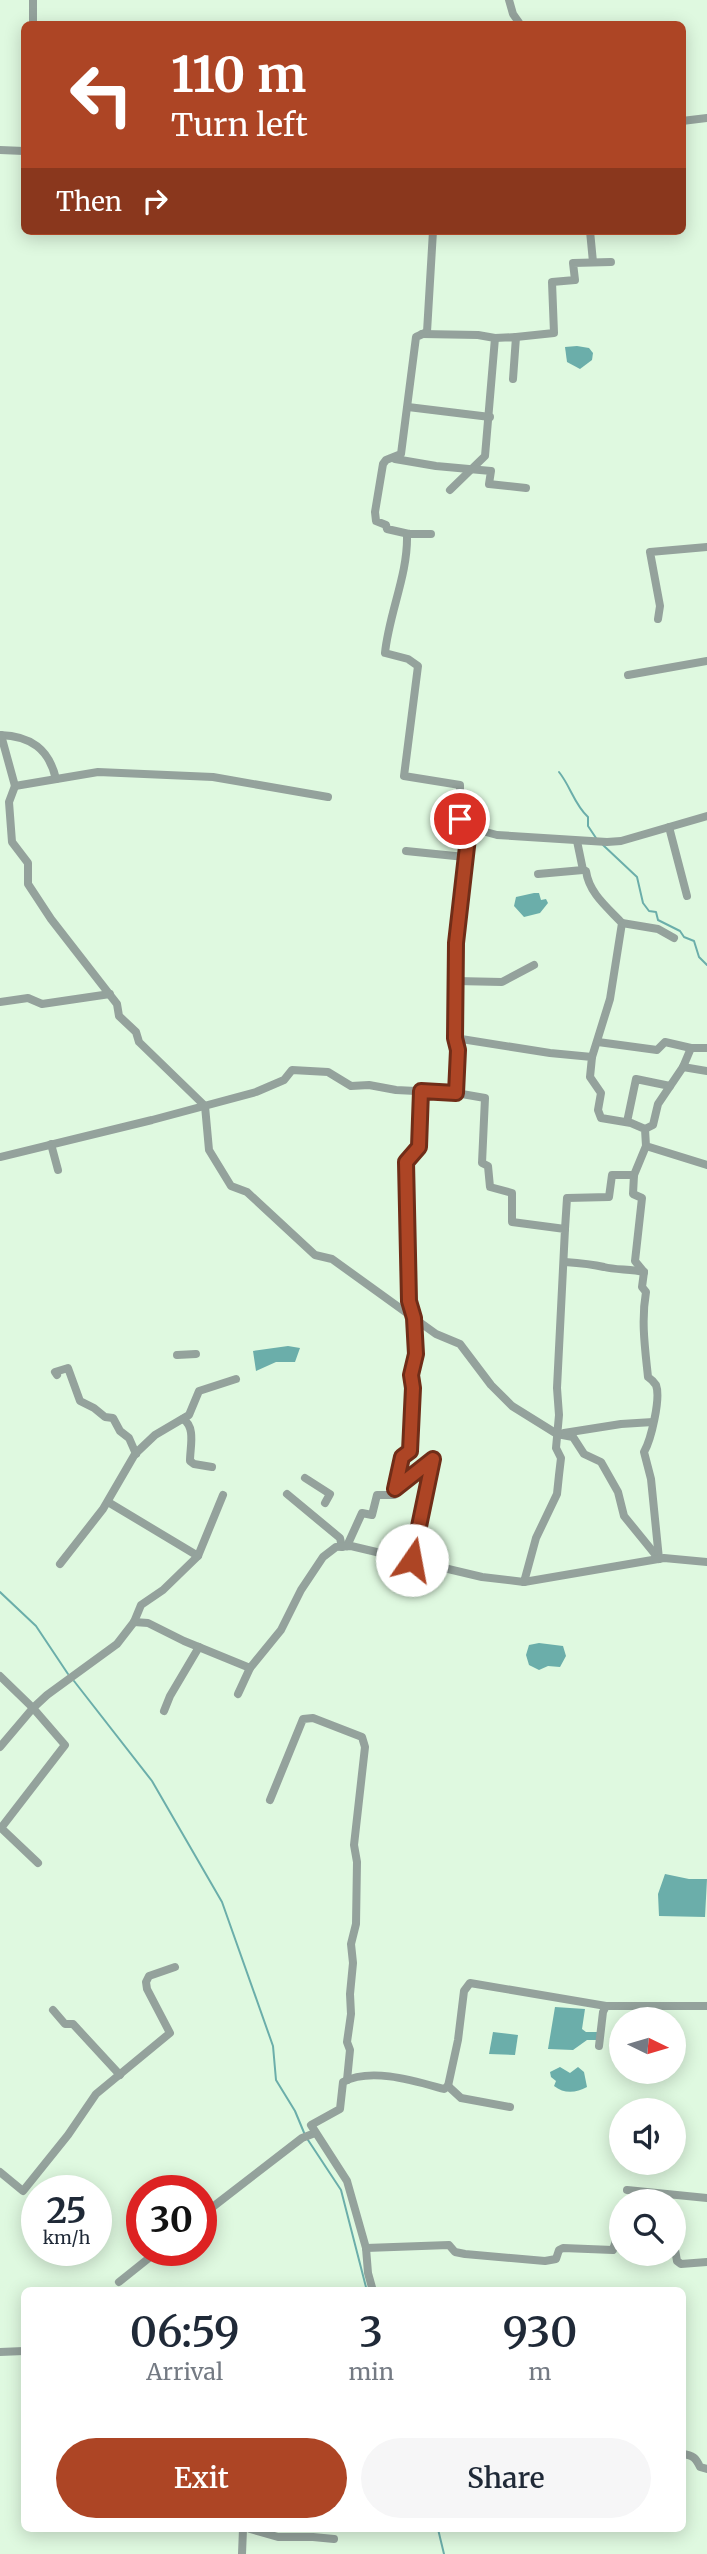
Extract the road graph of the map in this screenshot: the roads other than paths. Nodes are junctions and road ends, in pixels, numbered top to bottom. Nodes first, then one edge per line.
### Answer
1 (33, 0) edge
2 (509, 0) edge
3 (33, 21) edge
4 (518, 21) edge
5 (707, 118) edge
6 (686, 121) edge
7 (0, 150) edge
8 (21, 151) edge
9 (433, 235) edge
10 (590, 235) edge
11 (593, 262) junction
12 (611, 262) dead end
13 (422, 334) junction
14 (516, 337) junction
15 (495, 338) junction
16 (513, 379) dead end
17 (408, 407) junction
18 (490, 417) junction
19 (392, 458) junction
20 (470, 470) junction
21 (526, 488) dead end
22 (450, 490) dead end
23 (409, 534) junction
24 (430, 534) dead end
25 (707, 547) edge
26 (658, 619) dead end
27 (707, 661) edge
28 (628, 676) dead end
29 (1, 735) edge
30 (56, 779) junction
31 (15, 786) junction
32 (328, 797) dead end
33 (707, 816) edge
34 (669, 827) junction
35 (469, 829) junction
36 (577, 841) junction
37 (406, 850) dead end
38 (465, 857) junction
39 (583, 870) junction
40 (538, 874) dead end
41 (687, 896) dead end
42 (622, 923) junction
43 (674, 938) dead end
44 (534, 965) dead end
45 (456, 981) junction
46 (110, 994) junction
47 (0, 1002) edge
48 (455, 1038) junction
49 (598, 1042) junction
50 (691, 1048) junction
51 (707, 1048) edge
52 (592, 1057) junction
53 (683, 1067) junction
54 (707, 1071) edge
55 (670, 1086) junction
56 (421, 1091) junction
57 (456, 1093) junction
58 (205, 1106) junction
59 (627, 1122) junction
60 (645, 1129) junction
61 (51, 1144) junction
62 (646, 1146) junction
63 (0, 1157) edge
64 (707, 1165) edge
65 (58, 1170) dead end
66 (634, 1175) junction
67 (565, 1229) junction
68 (565, 1262) junction
69 (644, 1272) junction
70 (414, 1318) junction
71 (196, 1354) dead end
72 (177, 1355) dead end
73 (57, 1376) dead end
74 (236, 1379) dead end
75 (183, 1419) junction
76 (653, 1422) junction
77 (557, 1434) junction
78 (136, 1454) junction
79 (212, 1467) dead end
80 (305, 1478) dead end
81 (395, 1489) junction
82 (287, 1494) dead end
83 (223, 1495) dead end
84 (108, 1502) junction
85 (325, 1503) dead end
86 (344, 1547) junction
87 (198, 1556) junction
88 (659, 1559) junction
89 (412, 1560) junction
90 (707, 1562) edge
91 (60, 1564) dead end
92 (524, 1582) junction
93 (134, 1622) junction
94 (199, 1647) junction
95 (250, 1668) junction
96 (0, 1676) edge
97 (238, 1694) dead end
98 (33, 1708) junction
99 (164, 1712) dead end
100 (0, 1747) edge
101 (270, 1800) dead end
102 (1, 1829) edge
103 (38, 1863) dead end
104 (175, 1967) dead end
105 (606, 2006) junction
106 (707, 2006) edge
107 (53, 2010) dead end
108 (599, 2046) dead end
109 (120, 2076) junction
110 (347, 2080) junction
111 (448, 2086) junction
112 (510, 2107) dead end
113 (315, 2133) junction
114 (0, 2172) edge
115 (686, 2196) edge
116 (707, 2198) edge
117 (217, 2204) edge
118 (366, 2248) junction
119 (609, 2250) edge
120 (707, 2262) edge
121 (686, 2264) edge
122 (139, 2266) edge
123 (119, 2282) dead end
124 (372, 2287) edge
125 (0, 2351) edge
126 (21, 2351) edge
127 (686, 2454) edge
128 (707, 2469) edge
129 (243, 2532) edge
130 (260, 2532) edge
131 (334, 2539) dead end
132 (242, 2554) edge

1 - 3 street
2 - 4 street
5 - 6 street
7 - 8 street
9 - 13 street
10 - 11 street
11 - 12 street
11 - 14 street
13 - 15 street
13 - 17 street
14 - 15 street
14 - 16 street
15 - 18 street
17 - 18 street
17 - 19 street
18 - 20 street
19 - 20 street
19 - 23 street
20 - 21 street
20 - 22 street
23 - 24 street
23 - 35 street
25 - 26 street
27 - 28 street
29 - 30 street
29 - 31 street
30 - 31 street
30 - 32 street
31 - 46 street
33 - 34 street
34 - 36 street
34 - 41 street
35 - 36 street
35 - 38 street
36 - 39 street
37 - 38 street
38 - 45 street
39 - 40 street
39 - 42 street
42 - 43 street
42 - 49 street
44 - 45 street
45 - 48 street
46 - 47 street
46 - 58 street
48 - 52 street
48 - 57 street
49 - 50 street
49 - 52 street
50 - 51 street
50 - 53 street
52 - 59 street
53 - 54 street
53 - 55 street
55 - 59 street
55 - 60 street
56 - 57 street
56 - 58 street
56 - 70 street
57 - 67 street
58 - 61 street
58 - 70 street
59 - 60 street
60 - 62 street
61 - 63 street
61 - 65 street
62 - 64 street
62 - 66 street
66 - 67 street
66 - 69 street
67 - 68 street
68 - 69 street
68 - 77 street
69 - 76 street
70 - 77 street
70 - 81 street
71 - 72 street
73 - 78 street
74 - 75 street
75 - 78 street
75 - 79 street
76 - 77 street
76 - 88 street
77 - 88 street
77 - 92 street
78 - 84 street
80 - 85 street
81 - 86 street
81 - 89 street
82 - 86 street
83 - 87 street
84 - 87 street
84 - 91 street
86 - 89 street
86 - 95 street
87 - 93 street
88 - 90 street
88 - 92 street
89 - 92 street
93 - 94 street
93 - 98 street
94 - 95 street
94 - 99 street
95 - 97 street
96 - 98 street
98 - 100 street
98 - 102 street
101 - 110 street
102 - 103 street
104 - 109 street
105 - 106 street
105 - 108 street
105 - 111 street
107 - 109 street
109 - 114 street
110 - 111 street
110 - 113 street
111 - 112 street
113 - 117 street
113 - 118 street
115 - 116 street
118 - 119 street
118 - 124 street
120 - 121 street
122 - 123 street
125 - 126 street
127 - 128 street
129 - 132 street
130 - 131 street

